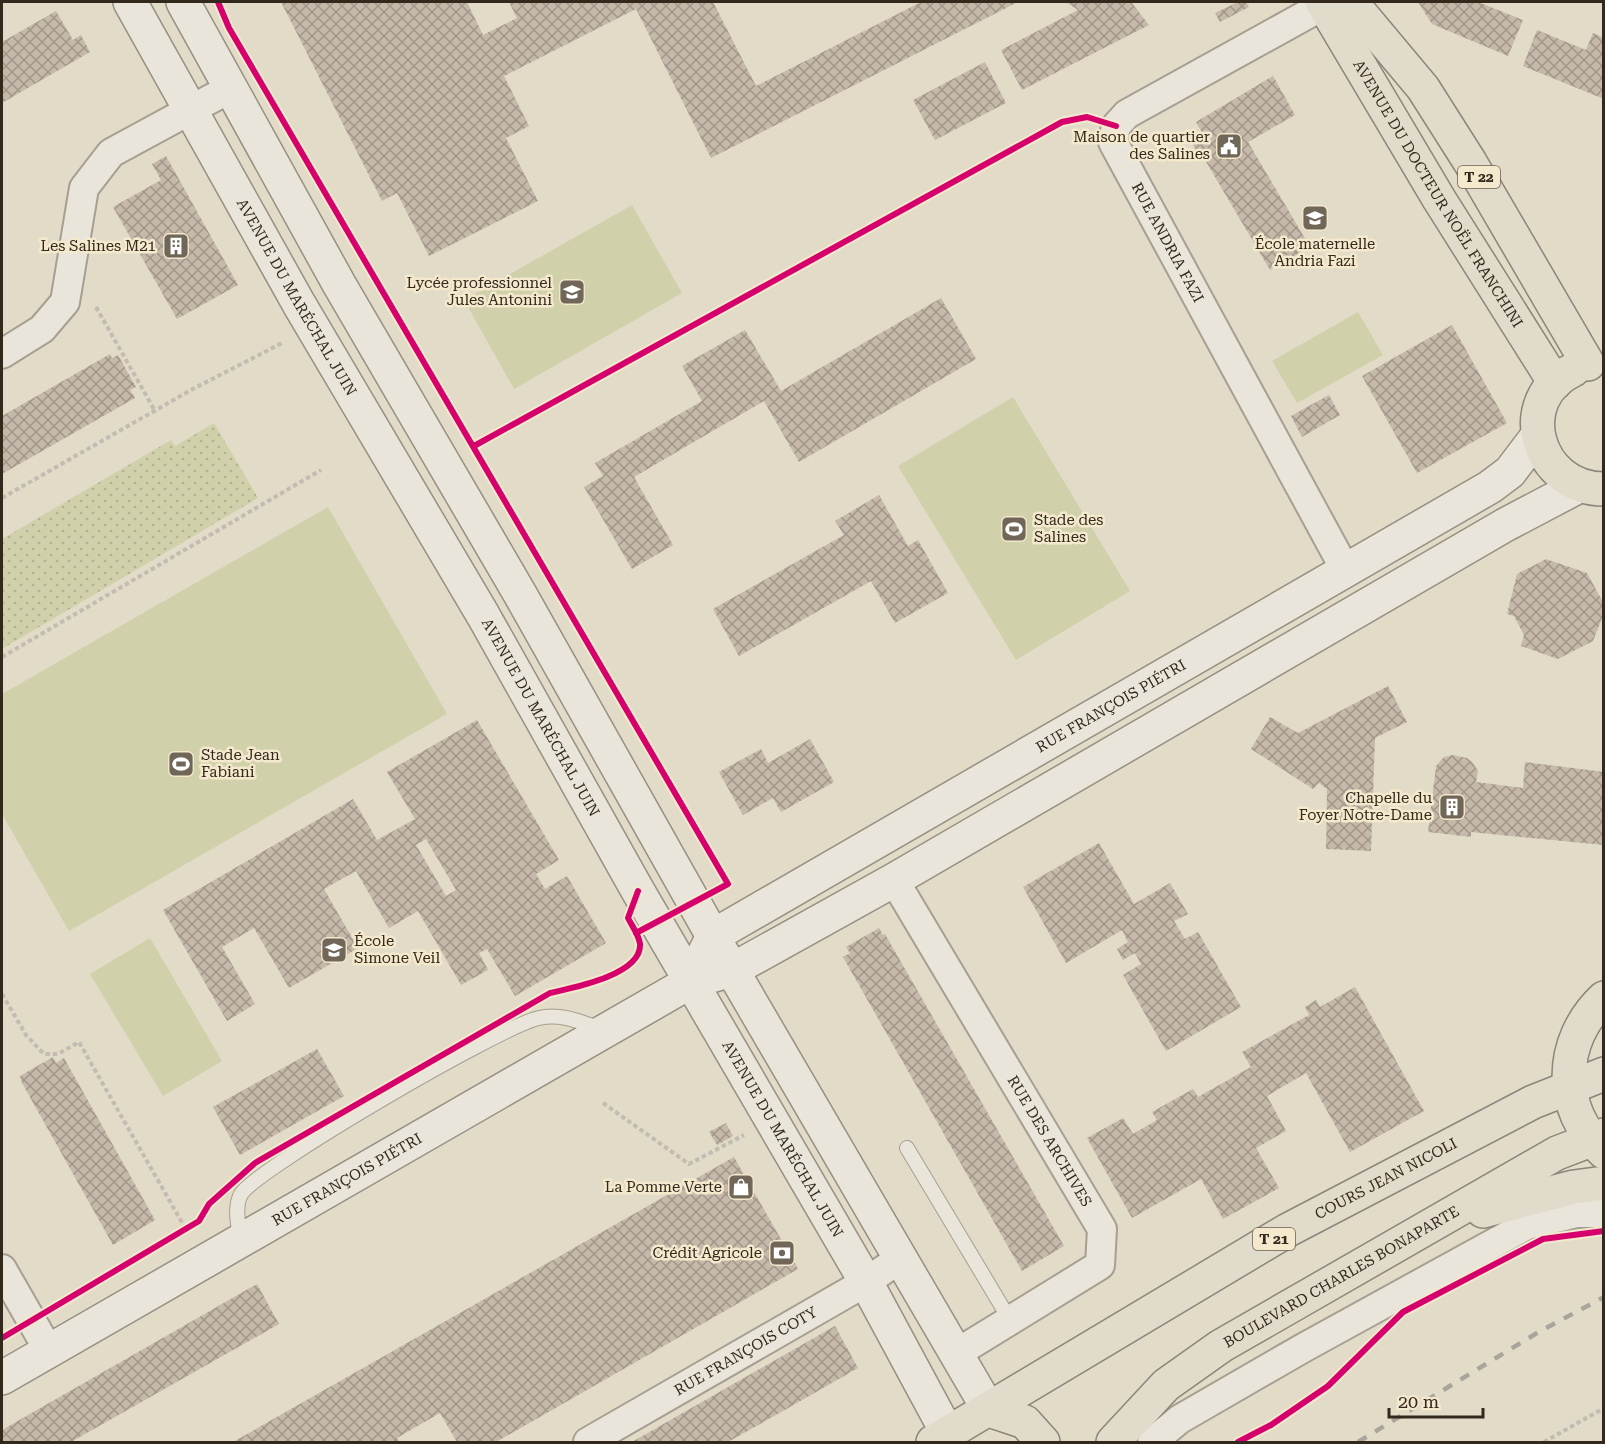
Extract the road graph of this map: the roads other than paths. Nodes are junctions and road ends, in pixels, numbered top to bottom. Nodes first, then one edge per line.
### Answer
1 (130, 2) edge
2 (183, 2) edge
3 (1332, 3) edge
4 (229, 89) junction
5 (190, 109) junction
6 (2, 354) edge
7 (1596, 364) edge
8 (1555, 383) junction
9 (1538, 435) junction
10 (1591, 487) edge
11 (1346, 571) junction
12 (894, 880) junction
13 (713, 936) junction
14 (732, 970) junction
15 (690, 982) junction
16 (1604, 998) edge
17 (605, 1031) junction
18 (1604, 1074) edge
19 (1568, 1086) junction
20 (1599, 1143) edge
21 (907, 1148) dead end
22 (1604, 1183) edge
23 (1604, 1213) edge
24 (1435, 1225) junction
25 (241, 1239) junction
26 (901, 1258) junction
27 (2, 1269) edge
28 (866, 1282) junction
29 (1010, 1320) junction
30 (49, 1351) junction
31 (957, 1353) junction
32 (2, 1378) edge
33 (989, 1410) junction
34 (942, 1440) edge
35 (588, 1443) edge
36 (1043, 1443) edge
37 (1113, 1443) edge
38 (1152, 1443) edge

1 - 5 main road, AVENUE DU MARÉCHAL JUIN
2 - 4 main road
3 - 7 main road, T 22
3 - 8 main road, AVENUE DU DOCTEUR NOËL FRANCHINI / T 22
3 - 11 street, RUE ANDRIA FAZI
4 - 5 street
4 - 13 main road
5 - 6 street
5 - 15 main road, AVENUE DU MARÉCHAL JUIN
7 - 8 main road
8 - 9 main road
9 - 10 main road
9 - 11 main road, RUE FRANÇOIS PIÉTRI
10 - 12 main road, RUE FRANÇOIS PIÉTRI
11 - 13 main road, RUE FRANÇOIS PIÉTRI
12 - 14 main road, RUE FRANÇOIS PIÉTRI
12 - 29 street, RUE DES ARCHIVES
13 - 14 main road
13 - 15 main road
14 - 15 main road, RUE FRANÇOIS PIÉTRI
14 - 26 main road
15 - 17 main road, RUE FRANÇOIS PIÉTRI
15 - 28 main road, AVENUE DU MARÉCHAL JUIN
16 - 19 main road
17 - 25 main road, RUE FRANÇOIS PIÉTRI
17 - 25 lane
18 - 19 main road, COURS JEAN NICOLI / T 21
19 - 20 main road
19 - 33 main road, COURS JEAN NICOLI / T 21
20 - 24 main road, BOULEVARD CHARLES BONAPARTE
21 - 29 lane
22 - 24 main road
23 - 38 street
24 - 37 main road, BOULEVARD CHARLES BONAPARTE
25 - 30 main road, RUE FRANÇOIS PIÉTRI
26 - 28 street, RUE FRANÇOIS COTY
26 - 31 main road
27 - 30 street
28 - 34 main road, AVENUE DU MARÉCHAL JUIN
28 - 35 street, RUE FRANÇOIS COTY
29 - 31 street, RUE DES ARCHIVES
30 - 32 main road, RUE FRANÇOIS PIÉTRI
31 - 33 main road
33 - 34 main road, COURS JEAN NICOLI
33 - 36 main road

